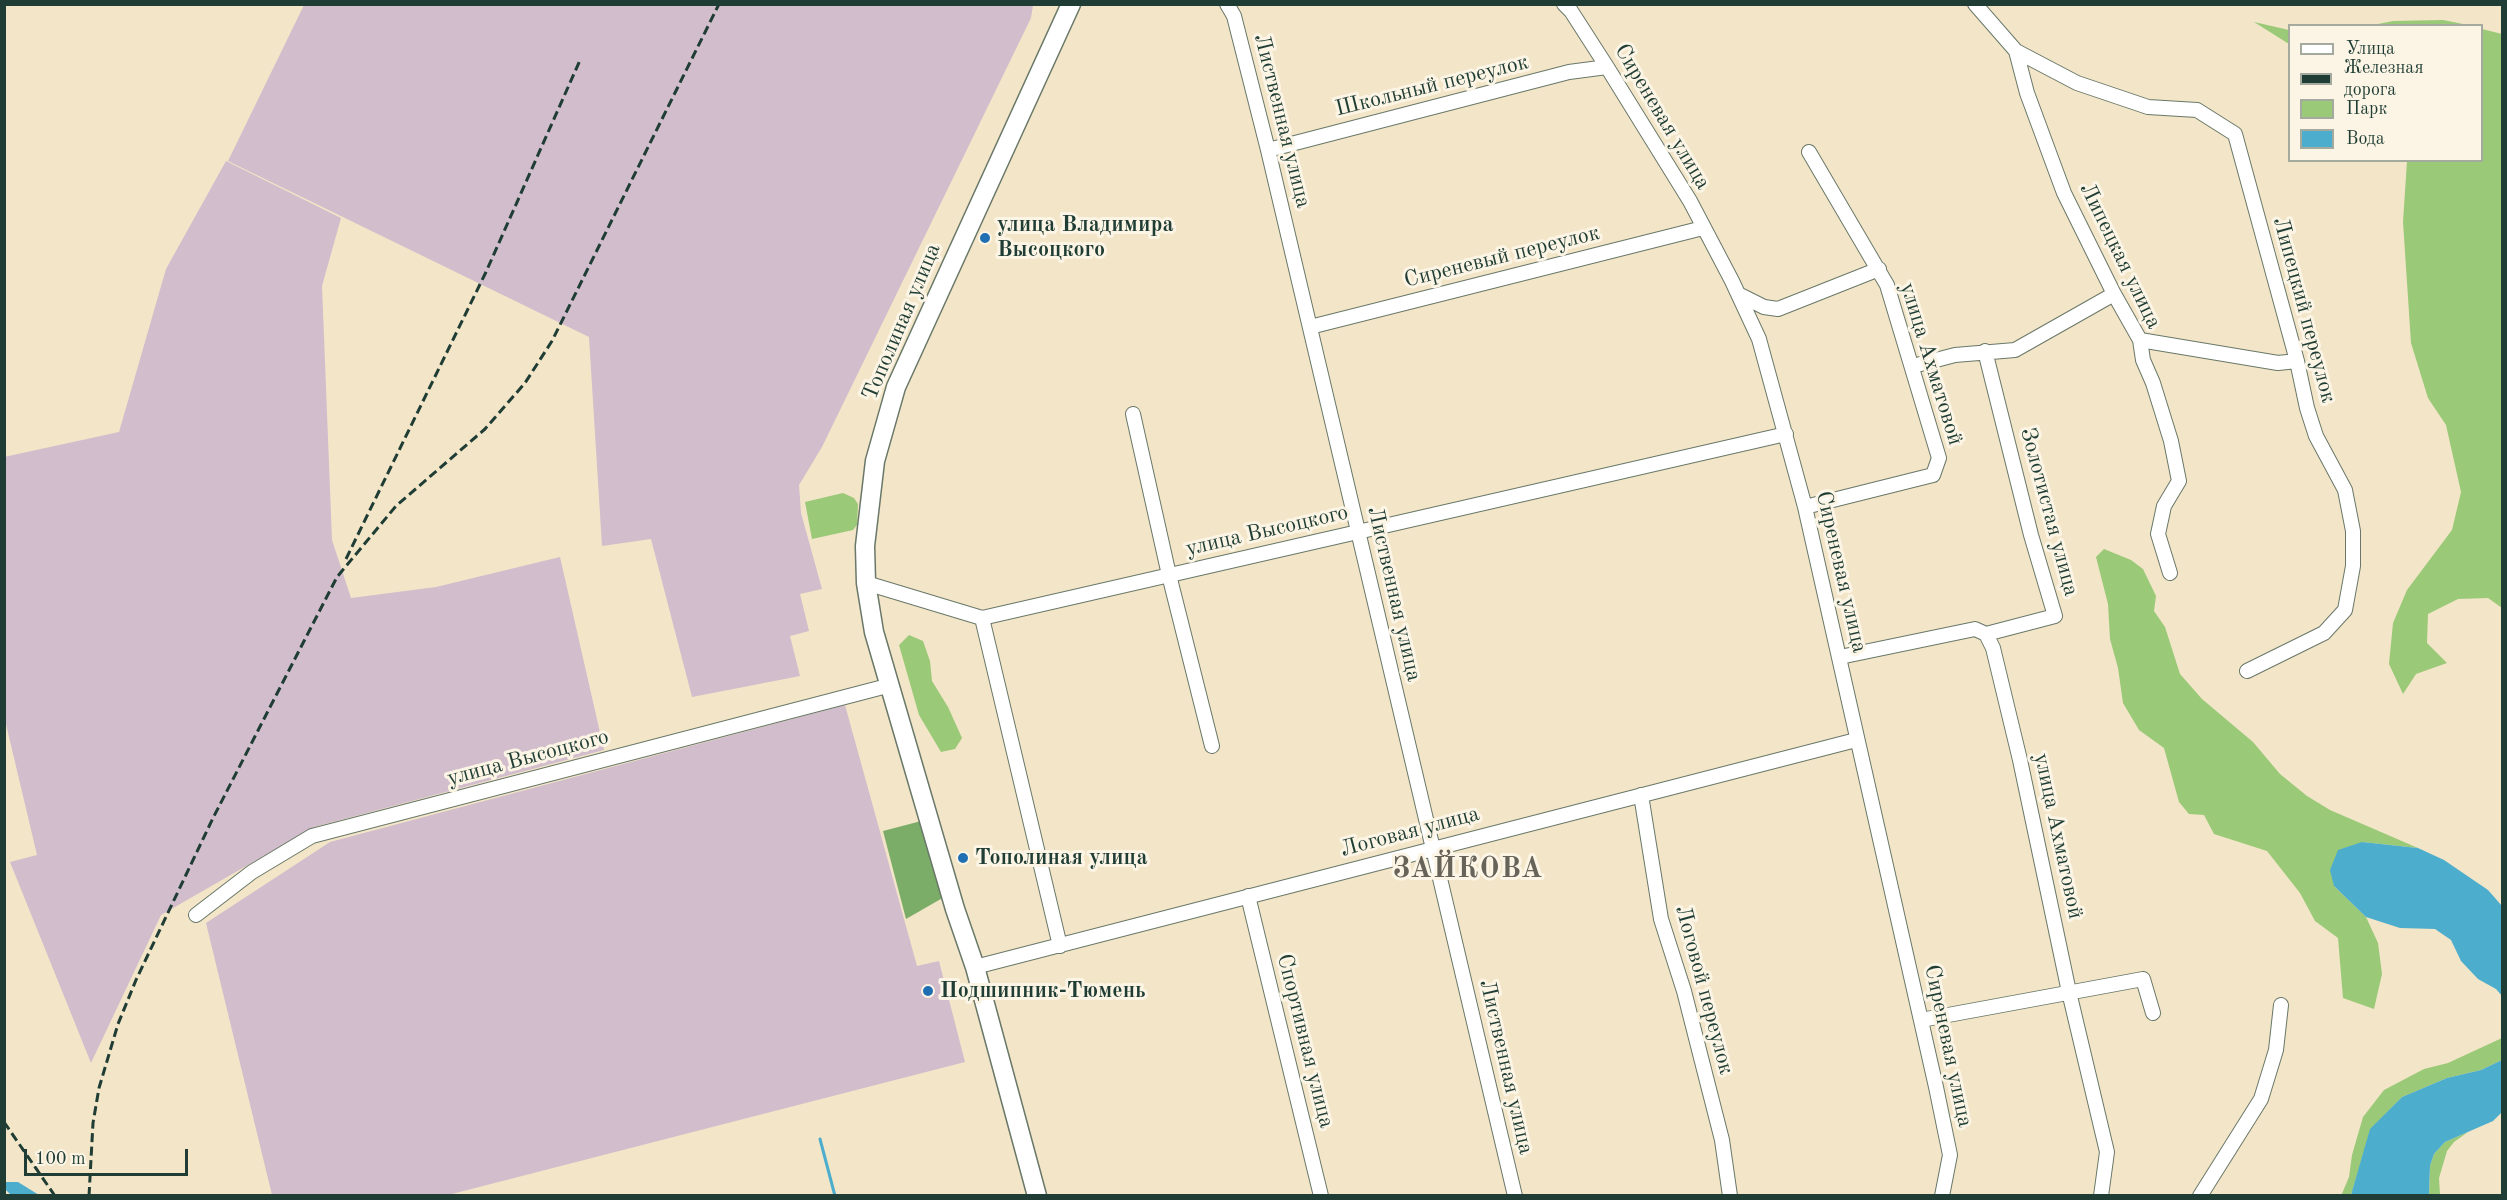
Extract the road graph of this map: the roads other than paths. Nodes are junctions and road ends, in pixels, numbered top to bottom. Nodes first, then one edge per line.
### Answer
1 (1071, 4) edge
2 (1227, 4) edge
3 (1564, 4) edge
4 (1975, 4) edge
5 (2016, 51) junction
6 (1608, 67) junction
7 (1268, 150) junction
8 (1809, 152) dead end
9 (1703, 228) junction
10 (1879, 269) junction
11 (1738, 294) junction
12 (2114, 294) junction
13 (1310, 327) junction
14 (2140, 340) junction
15 (1985, 351) junction
16 (2297, 361) junction
17 (1913, 366) junction
18 (1133, 414) dead end
19 (1786, 434) junction
20 (1805, 507) junction
21 (1358, 532) junction
22 (2170, 573) dead end
23 (1169, 575) junction
24 (866, 583) junction
25 (982, 618) junction
26 (1986, 634) junction
27 (1840, 657) junction
28 (2247, 672) dead end
29 (891, 685) junction
30 (1856, 740) junction
31 (1212, 746) dead end
32 (1641, 795) junction
33 (1431, 848) junction
34 (1248, 896) junction
35 (196, 915) dead end
36 (1060, 946) junction
37 (975, 967) junction
38 (2070, 992) junction
39 (2281, 1005) dead end
40 (2153, 1013) dead end
41 (1921, 1020) junction
42 (1037, 1196) edge
43 (1321, 1196) edge
44 (1515, 1196) edge
45 (1730, 1196) edge
46 (1942, 1196) edge
47 (2102, 1196) edge
48 (2200, 1196) edge

1 - 24 main road, Тополиная улица
2 - 7 street, Лиственная улица
3 - 6 street, Сиреневая улица
4 - 5 street, Липецкая улица
5 - 12 street, Липецкая улица
5 - 16 street, Липецкий переулок
6 - 7 street, Школьный переулок
6 - 9 street, Сиреневая улица
7 - 13 street, Лиственная улица
8 - 10 street, улица Ахматовой
9 - 11 street, Сиреневая улица
9 - 13 street, Сиреневый переулок
10 - 11 street
10 - 17 street, улица Ахматовой
11 - 19 street, Сиреневая улица
12 - 14 street, Липецкая улица
12 - 15 street
13 - 21 street, Лиственная улица
14 - 16 street
14 - 22 street, Липецкая улица
15 - 17 street
15 - 26 street, Золотистая улица
16 - 28 street, Липецкий переулок
17 - 20 street, улица Ахматовой
18 - 23 street
19 - 20 street, Сиреневая улица
19 - 21 street, улица Высоцкого
20 - 27 street, Сиреневая улица
21 - 23 street, улица Высоцкого
21 - 33 street, Лиственная улица
23 - 25 street, улица Высоцкого
23 - 31 street
24 - 25 street, улица Высоцкого
24 - 29 main road, Тополиная улица
25 - 36 street
26 - 27 street
26 - 38 street, улица Ахматовой
27 - 30 street, Сиреневая улица
29 - 35 street, улица Высоцкого
29 - 37 main road, Тополиная улица
30 - 32 street, Логовая улица
30 - 41 street, Сиреневая улица
32 - 33 street, Логовая улица
32 - 45 street, Логовой переулок
33 - 34 street, Логовая улица
33 - 44 street, Лиственная улица
34 - 36 street, Логовая улица
34 - 43 street, Спортивная улица
36 - 37 street, Логовая улица
37 - 42 main road, Тополиная улица
38 - 40 street
38 - 41 street
38 - 47 street, улица Ахматовой
39 - 48 street
41 - 46 street, Сиреневая улица

